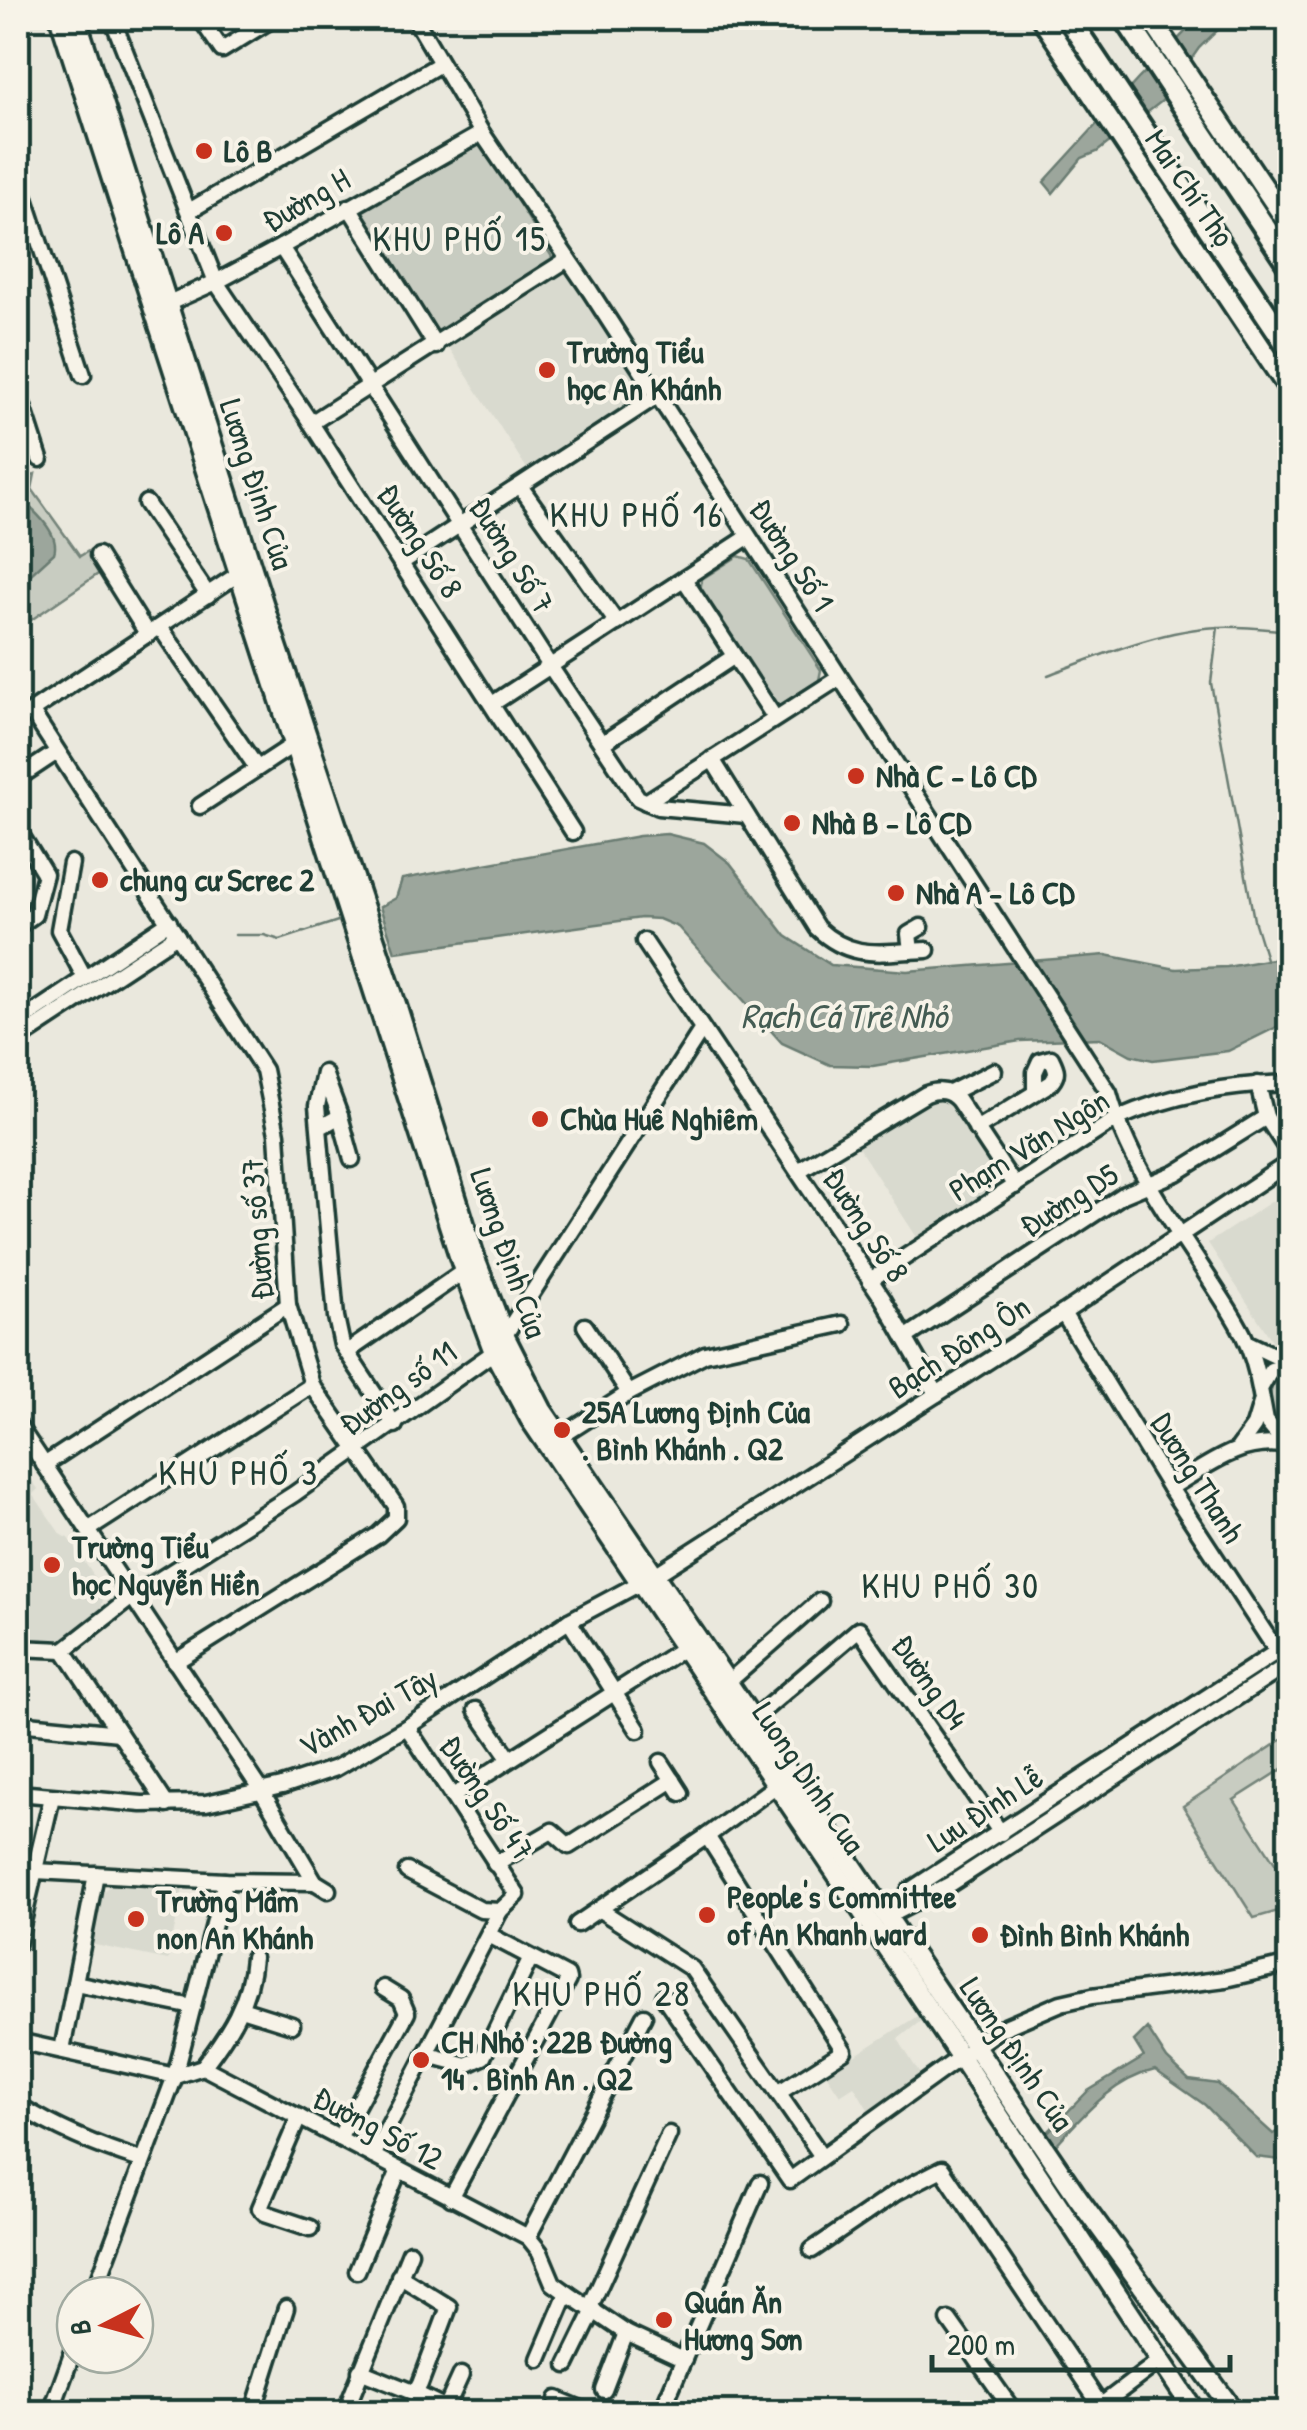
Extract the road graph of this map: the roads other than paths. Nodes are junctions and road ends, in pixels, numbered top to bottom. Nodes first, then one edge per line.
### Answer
1 (112, 18) edge
2 (200, 18) edge
3 (274, 18) edge
4 (422, 18) edge
5 (1069, 18) edge
6 (1126, 18) edge
7 (1150, 18) edge
8 (72, 20) edge
9 (1045, 24) edge
10 (440, 64) junction
11 (482, 133) junction
12 (18, 177) edge
13 (349, 207) junction
14 (189, 211) junction
15 (1290, 226) edge
16 (281, 248) junction
17 (568, 259) junction
18 (1290, 266) edge
19 (216, 282) junction
20 (162, 306) junction
21 (436, 346) junction
22 (1290, 349) edge
23 (83, 375) dead end
24 (370, 384) junction
25 (18, 391) edge
26 (1290, 391) edge
27 (658, 396) junction
28 (311, 423) junction
29 (24, 433) edge
30 (40, 459) dead end
31 (520, 486) junction
32 (146, 503) dead end
33 (460, 524) junction
34 (748, 536) junction
35 (98, 555) dead end
36 (401, 563) junction
37 (240, 573) junction
38 (684, 579) junction
39 (208, 595) junction
40 (617, 623) junction
41 (154, 631) junction
42 (733, 657) junction
43 (550, 666) junction
44 (839, 678) junction
45 (492, 704) junction
46 (32, 712) junction
47 (775, 718) junction
48 (18, 720) edge
49 (296, 743) junction
50 (603, 743) junction
51 (58, 752) junction
52 (712, 760) junction
53 (257, 768) junction
54 (18, 778) edge
55 (646, 802) junction
56 (200, 806) dead end
57 (746, 814) junction
58 (574, 832) dead end
59 (18, 834) edge
60 (342, 861) junction
61 (71, 863) dead end
62 (18, 926) edge
63 (922, 927) dead end
64 (173, 928) junction
65 (644, 941) dead end
66 (927, 950) dead end
67 (910, 951) junction
68 (86, 978) junction
69 (390, 1012) junction
70 (18, 1023) edge
71 (702, 1029) junction
72 (18, 1040) edge
73 (994, 1071) dead end
74 (1290, 1083) edge
75 (1258, 1084) junction
76 (1035, 1092) dead end
77 (950, 1093) junction
78 (340, 1116) junction
79 (1266, 1118) junction
80 (1116, 1119) junction
81 (319, 1128) junction
82 (976, 1128) junction
83 (1290, 1154) edge
84 (352, 1159) dead end
85 (1290, 1162) edge
86 (798, 1171) junction
87 (1149, 1184) junction
88 (1014, 1186) junction
89 (1181, 1235) junction
90 (464, 1271) junction
91 (870, 1280) junction
92 (288, 1306) junction
93 (1063, 1313) junction
94 (842, 1324) dead end
95 (585, 1326) dead end
96 (905, 1338) junction
97 (1250, 1344) junction
98 (500, 1345) junction
99 (346, 1352) junction
100 (1290, 1364) edge
101 (312, 1385) junction
102 (629, 1393) junction
103 (937, 1394) junction
104 (1260, 1396) junction
105 (18, 1425) edge
106 (396, 1425) junction
107 (560, 1437) junction
108 (1288, 1446) edge
109 (1239, 1447) junction
110 (358, 1451) junction
111 (44, 1465) junction
112 (1170, 1488) junction
113 (88, 1530) junction
114 (647, 1578) junction
115 (132, 1597) junction
116 (820, 1602) dead end
117 (569, 1621) junction
118 (1283, 1647) edge
119 (18, 1648) edge
120 (684, 1648) junction
121 (64, 1650) junction
122 (176, 1662) junction
123 (1288, 1667) edge
124 (727, 1683) junction
125 (615, 1694) junction
126 (476, 1710) dead end
127 (752, 1720) junction
128 (18, 1723) edge
129 (407, 1727) junction
130 (638, 1730) dead end
131 (119, 1732) junction
132 (510, 1759) junction
133 (661, 1762) dead end
134 (783, 1780) junction
135 (261, 1790) junction
136 (18, 1793) edge
137 (453, 1796) junction
138 (52, 1798) junction
139 (167, 1805) junction
140 (1001, 1833) junction
141 (707, 1836) junction
142 (496, 1864) junction
143 (34, 1871) junction
144 (407, 1871) dead end
145 (96, 1874) junction
146 (225, 1881) junction
147 (600, 1910) junction
148 (500, 1912) junction
149 (894, 1912) junction
150 (577, 1924) dead end
151 (489, 1936) junction
152 (18, 1940) edge
153 (252, 1958) dead end
154 (530, 1959) junction
155 (1290, 1964) edge
156 (75, 1983) junction
157 (383, 1988) dead end
158 (664, 1997) dead end
159 (193, 2007) junction
160 (242, 2009) junction
161 (644, 2016) dead end
162 (292, 2025) dead end
163 (18, 2041) edge
164 (62, 2050) junction
165 (969, 2053) junction
166 (425, 2054) junction
167 (203, 2066) junction
168 (176, 2076) junction
169 (778, 2093) junction
170 (18, 2105) edge
171 (299, 2117) junction
172 (669, 2134) dead end
173 (339, 2138) junction
174 (821, 2155) junction
175 (373, 2156) junction
176 (141, 2160) junction
177 (399, 2170) junction
178 (760, 2183) dead end
179 (450, 2198) junction
180 (310, 2228) dead end
181 (528, 2237) junction
182 (812, 2250) dead end
183 (410, 2252) dead end
184 (357, 2271) dead end
185 (100, 2275) edge
186 (399, 2276) junction
187 (567, 2294) junction
188 (286, 2308) dead end
189 (592, 2308) junction
190 (949, 2320) dead end
191 (626, 2333) junction
192 (1192, 2357) junction
193 (539, 2359) dead end
194 (1162, 2359) junction
195 (684, 2360) junction
196 (568, 2366) dead end
197 (360, 2371) junction
198 (65, 2375) edge
199 (460, 2375) dead end
200 (1176, 2380) junction
201 (604, 2390) dead end
202 (415, 2393) junction
203 (557, 2399) dead end
204 (1096, 2409) edge
205 (445, 2410) edge
206 (52, 2412) edge
207 (252, 2412) edge
208 (345, 2412) edge
209 (588, 2412) edge
210 (661, 2412) edge
211 (1014, 2412) edge
212 (1194, 2412) edge
213 (1234, 2412) edge

1 - 14 street, Đường Số 8
2 - 3 street
4 - 10 street, Đường Số 1
5 - 9 main road
5 - 22 highway, Mai Chí Thọ
6 - 18 highway
7 - 15 main road
8 - 20 main road, Lương Định Của
9 - 26 main road, Mai Chí Thọ
10 - 11 street, Đường Số 1
10 - 14 street
11 - 13 street, Đường H
11 - 17 street, Đường Số 1
12 - 23 street
13 - 16 street, Đường H
13 - 21 street
14 - 19 street, Đường Số 8
16 - 19 street, Đường H
16 - 24 street, Đường Số 7
17 - 21 street
17 - 27 street, Đường Số 1
19 - 20 street, Đường H
19 - 28 street, Đường Số 8
20 - 37 main road, Lương Định Của
20 - 60 main road, Lương Định Của
21 - 24 street
24 - 28 street
24 - 33 street, Đường Số 7
25 - 29 street
27 - 31 street
27 - 34 street, Đường Số 1
28 - 36 street, Đường Số 8
29 - 30 street
31 - 33 street
31 - 40 street
32 - 39 street
33 - 36 street
33 - 43 street, Đường Số 7
34 - 38 street
34 - 44 street, Đường Số 1
35 - 41 street
36 - 45 street, Đường Số 8
37 - 39 street
37 - 49 main road, Lương Định Của
38 - 40 street
38 - 42 street
39 - 41 street
40 - 43 street
41 - 46 street
41 - 53 street
42 - 47 street
42 - 50 street
43 - 45 street
43 - 50 street, Đường Số 7
44 - 47 street
44 - 80 street, Đường Số 1
45 - 58 street, Đường Số 8
46 - 48 street
46 - 51 street, Đường số 37
47 - 52 street
49 - 53 street
49 - 60 main road, Lương Định Của
50 - 55 street, Đường Số 7
51 - 54 street
51 - 64 street, Đường số 37
52 - 55 street
52 - 57 street
53 - 56 street
55 - 57 street
57 - 67 street
59 - 62 street
60 - 69 main road, Lương Định Của
61 - 68 street
63 - 67 street
64 - 68 street
64 - 72 street
64 - 92 street, Đường số 37
65 - 71 street, Đường Số 8
66 - 67 street
68 - 70 street
69 - 90 main road, Lương Định Của
69 - 98 main road, Lương Định Của
71 - 86 street, Đường Số 8
71 - 98 street
73 - 77 street
74 - 75 street, Phạm Văn Ngôn
75 - 79 street
75 - 80 street, Phạm Văn Ngôn
76 - 82 street
77 - 82 street
77 - 86 street
78 - 81 street
78 - 81 street
78 - 84 street
79 - 83 street
79 - 87 street, Đường D5
80 - 87 street, Đường Số 1
80 - 88 street, Phạm Văn Ngôn
81 - 99 street
82 - 88 street
85 - 89 street, Bạch Đông Ôn
86 - 91 street, Đường Số 8
87 - 89 street, Đường Số 1
87 - 96 street, Đường D5
88 - 91 street, Phạm Văn Ngôn
89 - 93 street, Bạch Đông Ôn
89 - 97 street, Đường Số 1
90 - 98 main road, Lương Định Của
90 - 99 street
91 - 96 street, Đường Số 8
92 - 101 street, Đường số 37
92 - 111 street
93 - 103 street, Bạch Đông Ôn
93 - 112 street, Dương Thanh
94 - 102 street
95 - 102 street
96 - 103 street, Đường Số 8
97 - 100 street
97 - 104 street
98 - 106 street, Đường số 11
98 - 107 main road, Lương Định Của
98 - 114 main road, Lương Định Của
99 - 106 street
100 - 104 street
101 - 110 street, Đường số 37
101 - 113 street
102 - 107 street
103 - 114 street, Bạch Đông Ôn
104 - 108 street
104 - 109 street
105 - 111 street
106 - 110 street, Đường số 11
107 - 114 main road, Lương Định Của
108 - 109 street
109 - 112 street
110 - 115 street, Đường số 11
110 - 122 street, Đường số 37
111 - 113 street
112 - 118 street, Dương Thanh
113 - 115 street
114 - 117 street, Vành Đai Tây
114 - 120 main road, Luong Dinh Cua
114 - 124 main road, Lương Định Của
115 - 121 street
115 - 122 street
116 - 124 street
117 - 125 street
117 - 129 street, Vành Đai Tây
118 - 123 street, Dương Thanh
118 - 140 street, Lưu Đình Lễ
119 - 121 street
120 - 125 street
120 - 134 main road, Luong Dinh Cua
121 - 131 street
122 - 135 street
123 - 149 street, Lưu Đình Lễ
124 - 127 main road, Lương Định Của
125 - 130 street
125 - 132 street
126 - 132 street
127 - 134 main road, Lương Định Của
127 - 140 street, Đường D4
128 - 131 street
129 - 135 street, Vành Đai Tây
129 - 137 street, Đường Số 47
131 - 139 street
132 - 137 street
133 - 142 street
134 - 141 street
134 - 149 main road, Lương Định Của
134 - 165 main road, Luong Dinh Cua
135 - 139 street, Vành Đai Tây
135 - 146 street
136 - 138 street, Vành Đai Tây
137 - 142 street, Đường Số 47
138 - 139 street, Vành Đai Tây
138 - 143 street
140 - 149 street, Lưu Đình Lễ
141 - 147 street
141 - 169 street
142 - 148 street, Đường Số 47
143 - 145 street
143 - 152 street
144 - 148 street, Đường Số 47
145 - 146 street
145 - 156 street
146 - 159 street
147 - 150 street
147 - 169 street
148 - 151 street
149 - 165 main road, Lương Định Của
151 - 154 street
151 - 166 street
153 - 160 street
154 - 166 street
154 - 179 street
155 - 165 street
156 - 159 street
156 - 164 street
157 - 173 street
158 - 174 street
159 - 168 street
160 - 162 street
160 - 167 street
161 - 181 street
163 - 164 street
164 - 168 street
165 - 174 street
165 - 192 main road, Lương Định Của
165 - 194 main road, Lương Định Của
166 - 175 street
167 - 168 street
167 - 171 street, Đường Số 12
168 - 176 street
169 - 174 street
170 - 176 street
171 - 173 street, Đường Số 12
171 - 180 street
172 - 189 street
173 - 175 street, Đường Số 12
175 - 177 street, Đường Số 12
176 - 185 street
177 - 179 street, Đường Số 12
177 - 184 street
178 - 195 street
179 - 181 street, Đường Số 12
181 - 187 street
182 - 204 street
183 - 186 street
186 - 197 street
186 - 202 street
187 - 189 street
187 - 193 street
188 - 207 street
189 - 191 street
189 - 196 street
190 - 211 street
191 - 195 street
191 - 201 street
192 - 200 main road
192 - 213 main road
194 - 200 main road, Lương Định Của
194 - 204 street
195 - 210 street
197 - 202 street
197 - 208 street
198 - 206 street
199 - 205 street
200 - 212 main road, Lương Định Của
202 - 205 street
203 - 209 street

